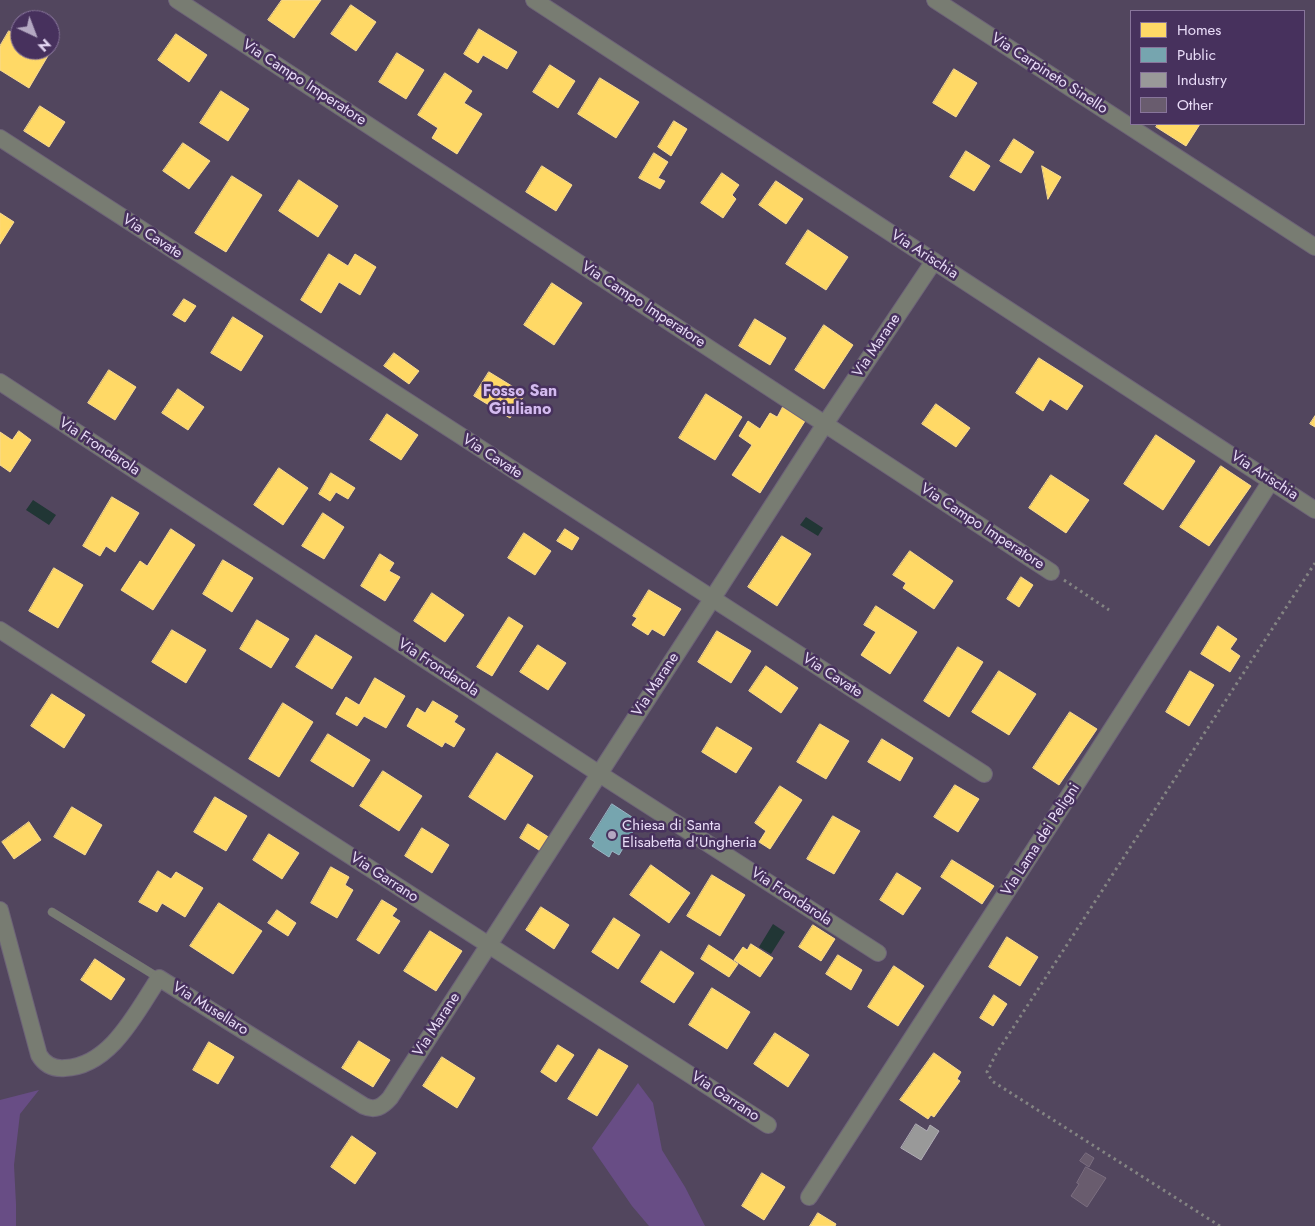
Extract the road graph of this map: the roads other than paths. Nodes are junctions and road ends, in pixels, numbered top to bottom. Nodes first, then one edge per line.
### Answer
1 (177, 0) edge
2 (534, 0) edge
3 (934, 0) edge
4 (0, 138) edge
5 (1315, 246) edge
6 (934, 261) junction
7 (0, 382) edge
8 (824, 424) junction
9 (1271, 481) junction
10 (1315, 510) edge
11 (1050, 572) road end
12 (712, 599) junction
13 (0, 630) edge
14 (598, 773) junction
15 (984, 774) dead end
16 (0, 910) edge
17 (52, 912) dead end
18 (488, 944) junction
19 (878, 953) dead end
20 (159, 978) junction
21 (379, 1108) joint
22 (768, 1125) dead end
23 (809, 1197) dead end

1 - 8 street, Via Campo Imperatore
2 - 6 street, Via Arischia
3 - 5 street, Via Carpineto Sinello
4 - 12 street, Via Cavate
6 - 8 street, Via Marane
6 - 9 street, Via Arischia
7 - 14 street, Via Frondarola
8 - 11 street, Via Campo Imperatore
8 - 12 street, Via Marane
9 - 10 street, Via Arischia
9 - 23 street, Via Lama dei Peligni
12 - 14 street, Via Marane
12 - 15 street, Via Cavate
13 - 18 street, Via Garrano
14 - 18 street, Via Marane
14 - 19 street, Via Frondarola
16 - 20 street, Via Musellaro
17 - 20 lane
18 - 21 street, Via Marane
18 - 22 street, Via Garrano
20 - 21 street, Via Musellaro

